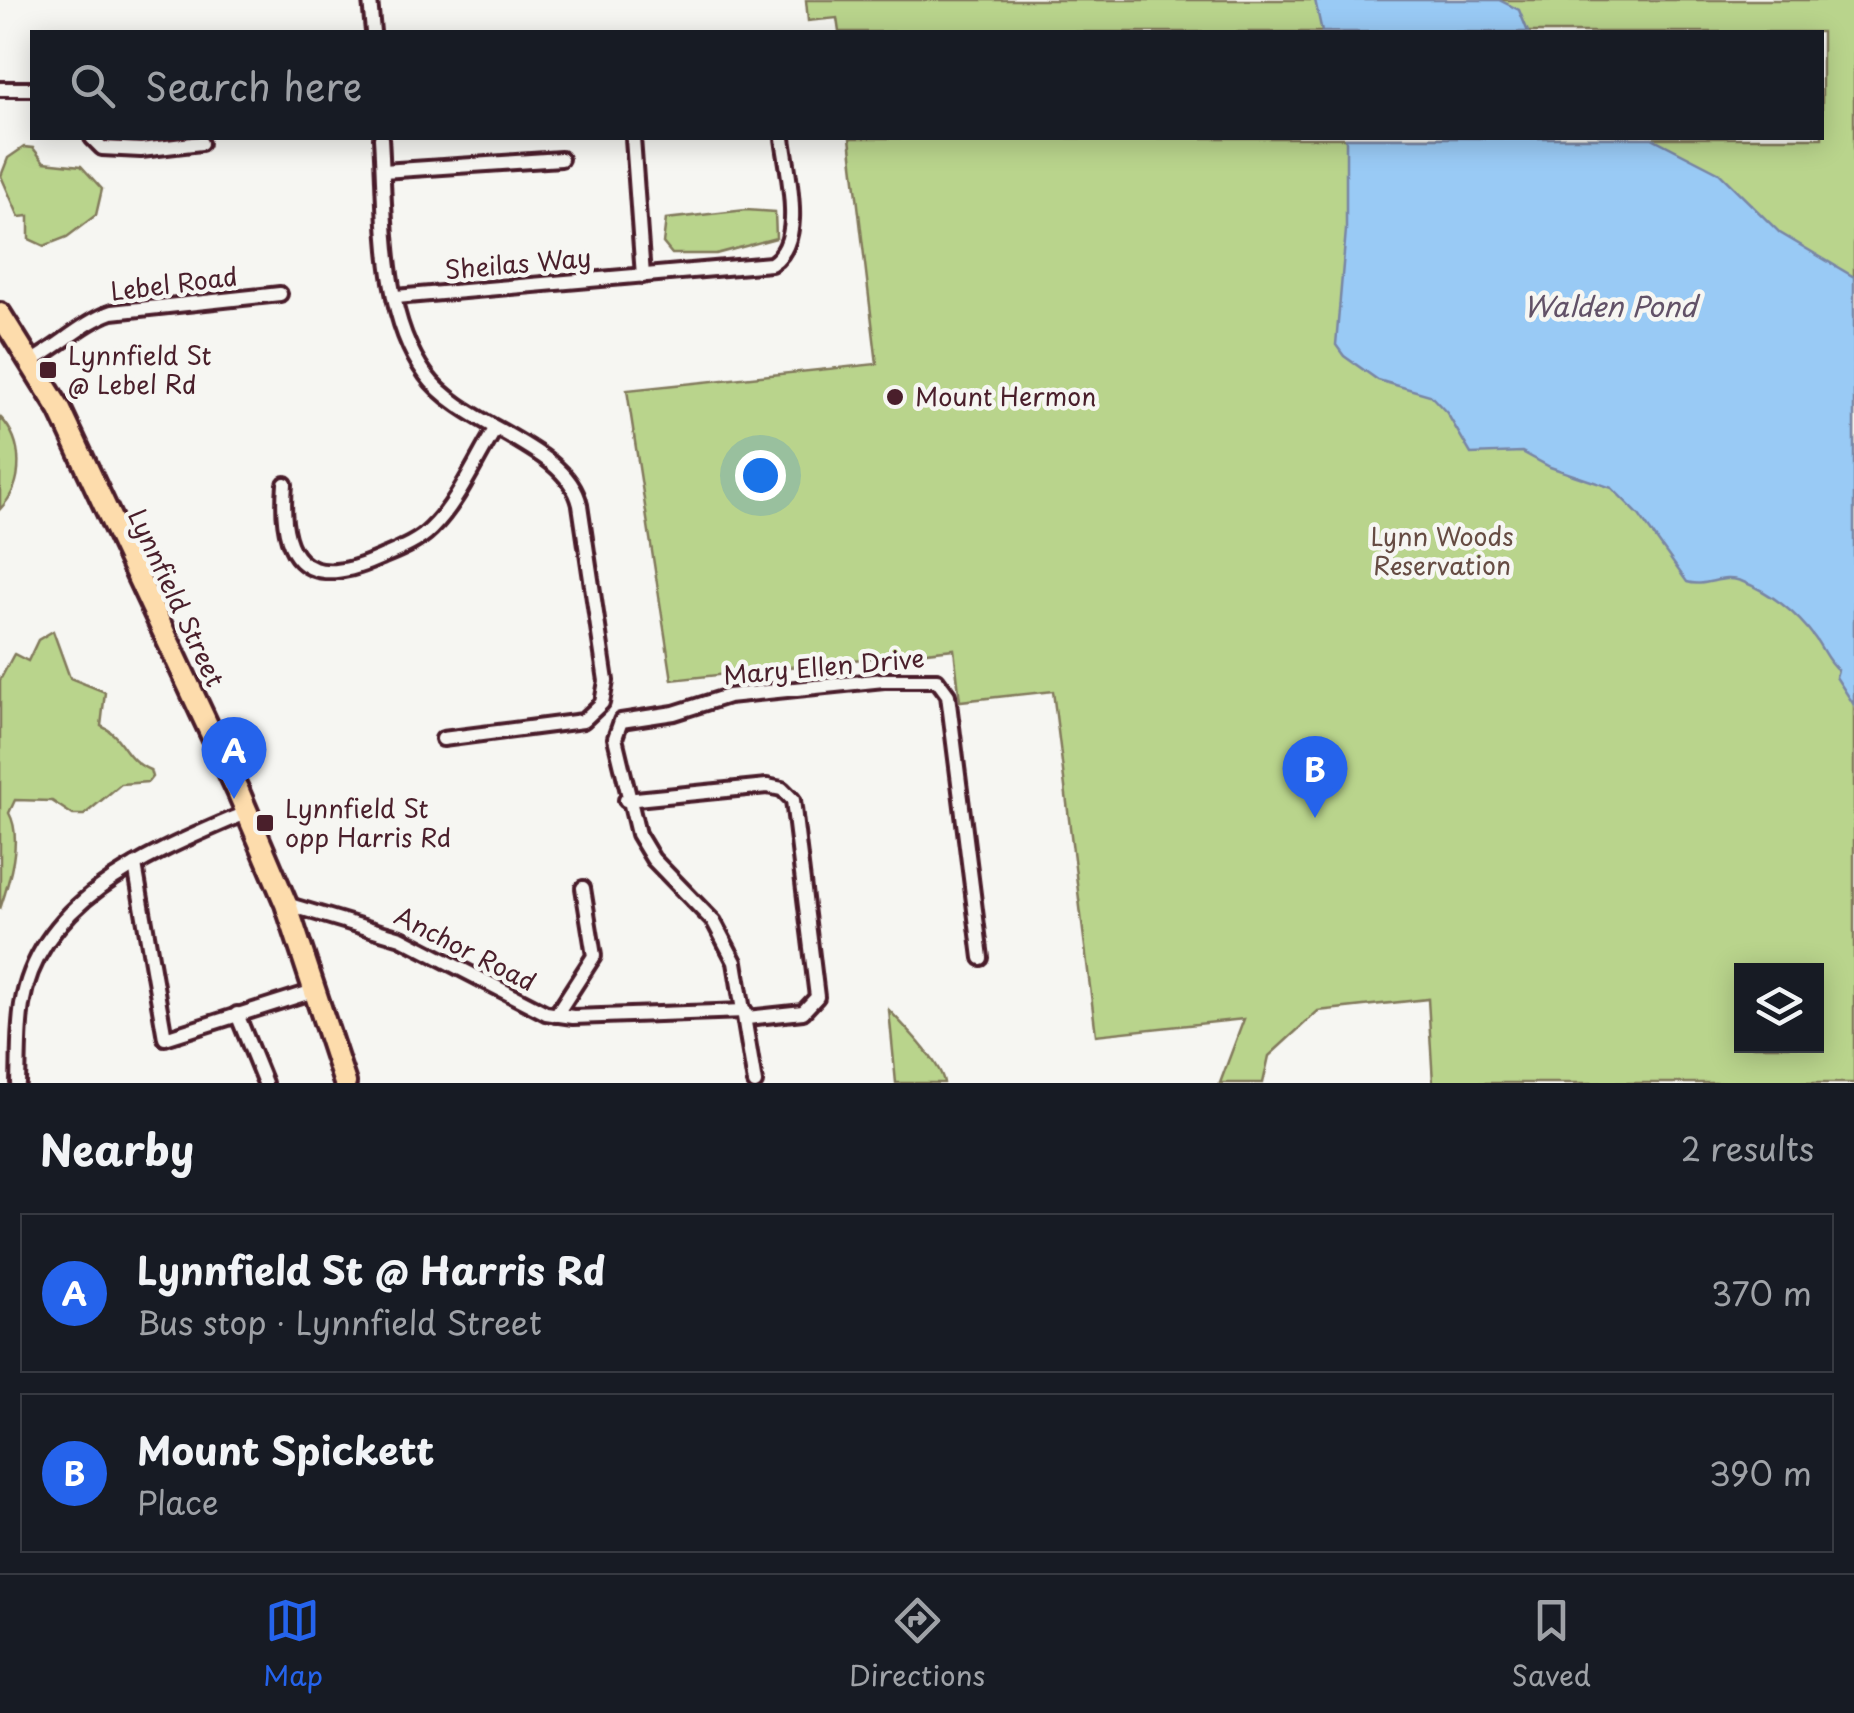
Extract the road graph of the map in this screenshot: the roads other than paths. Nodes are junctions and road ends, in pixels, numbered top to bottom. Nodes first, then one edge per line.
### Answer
1 (370, 0) edge
2 (372, 30) edge
3 (30, 89) edge
4 (0, 90) edge
5 (94, 140) edge
6 (381, 140) edge
7 (633, 140) edge
8 (783, 140) edge
9 (201, 143) dead end
10 (561, 159) dead end
11 (383, 171) junction
12 (643, 276) junction
13 (280, 294) dead end
14 (396, 297) junction
15 (0, 314) edge
16 (30, 362) junction
17 (494, 431) junction
18 (284, 484) dead end
19 (443, 739) dead end
20 (626, 800) junction
21 (248, 812) junction
22 (135, 866) junction
23 (584, 888) dead end
24 (286, 904) junction
25 (981, 958) dead end
26 (317, 990) junction
27 (237, 1014) junction
28 (556, 1014) junction
29 (746, 1014) junction
30 (18, 1083) edge
31 (265, 1083) edge
32 (345, 1083) edge
33 (754, 1083) edge

1 - 2 street
3 - 4 street
5 - 9 street
6 - 11 street
7 - 12 street
8 - 12 street, Sheilas Way
10 - 11 street
11 - 14 street
12 - 14 street, Sheilas Way
13 - 16 street, Lebel Road
14 - 17 street
15 - 16 main road, Lynnfield Street
16 - 21 main road, Lynnfield Street
17 - 18 street
17 - 19 street
20 - 25 street, Mary Ellen Drive
20 - 29 street
20 - 29 street, Anchor Road
21 - 22 street
21 - 24 main road, Lynnfield Street
22 - 27 street
22 - 30 street
23 - 28 street
24 - 26 main road, Lynnfield Street
24 - 28 street, Anchor Road
26 - 27 street
26 - 32 main road, Lynnfield Street
27 - 31 street
28 - 29 street, Anchor Road
29 - 33 street

